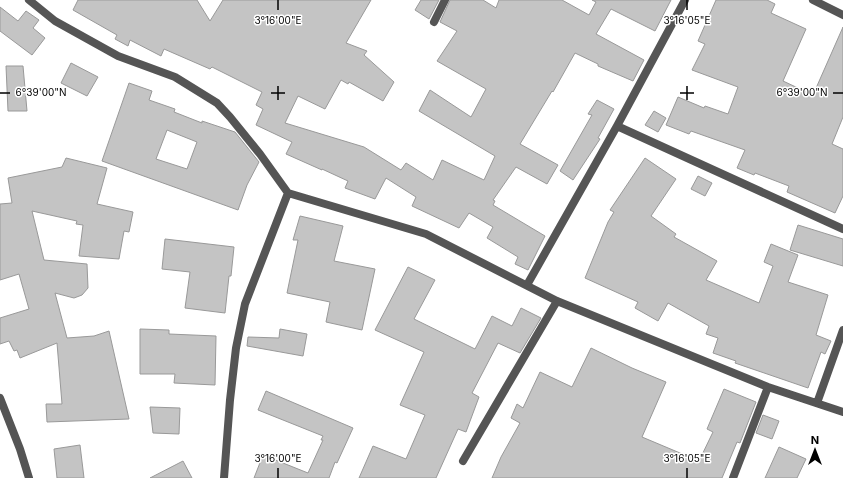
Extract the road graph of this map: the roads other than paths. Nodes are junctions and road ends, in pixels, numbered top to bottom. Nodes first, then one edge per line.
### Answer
1 (29, 0) edge
2 (445, 0) edge
3 (685, 0) edge
4 (813, 0) edge
5 (843, 15) edge
6 (434, 22) dead end
7 (617, 126) junction
8 (288, 193) junction
9 (843, 229) edge
10 (526, 285) junction
11 (557, 301) junction
12 (843, 330) edge
13 (768, 387) junction
14 (0, 398) edge
15 (817, 403) junction
16 (843, 412) edge
17 (463, 461) dead end
18 (29, 478) edge
19 (224, 478) edge
20 (733, 478) edge

1 - 8 street
2 - 6 street
3 - 7 street
4 - 5 street
7 - 9 street
7 - 10 street
8 - 10 street
8 - 19 street
10 - 11 street
11 - 13 street
11 - 17 street
12 - 15 street
13 - 15 street
13 - 20 street
14 - 18 street
15 - 16 street

